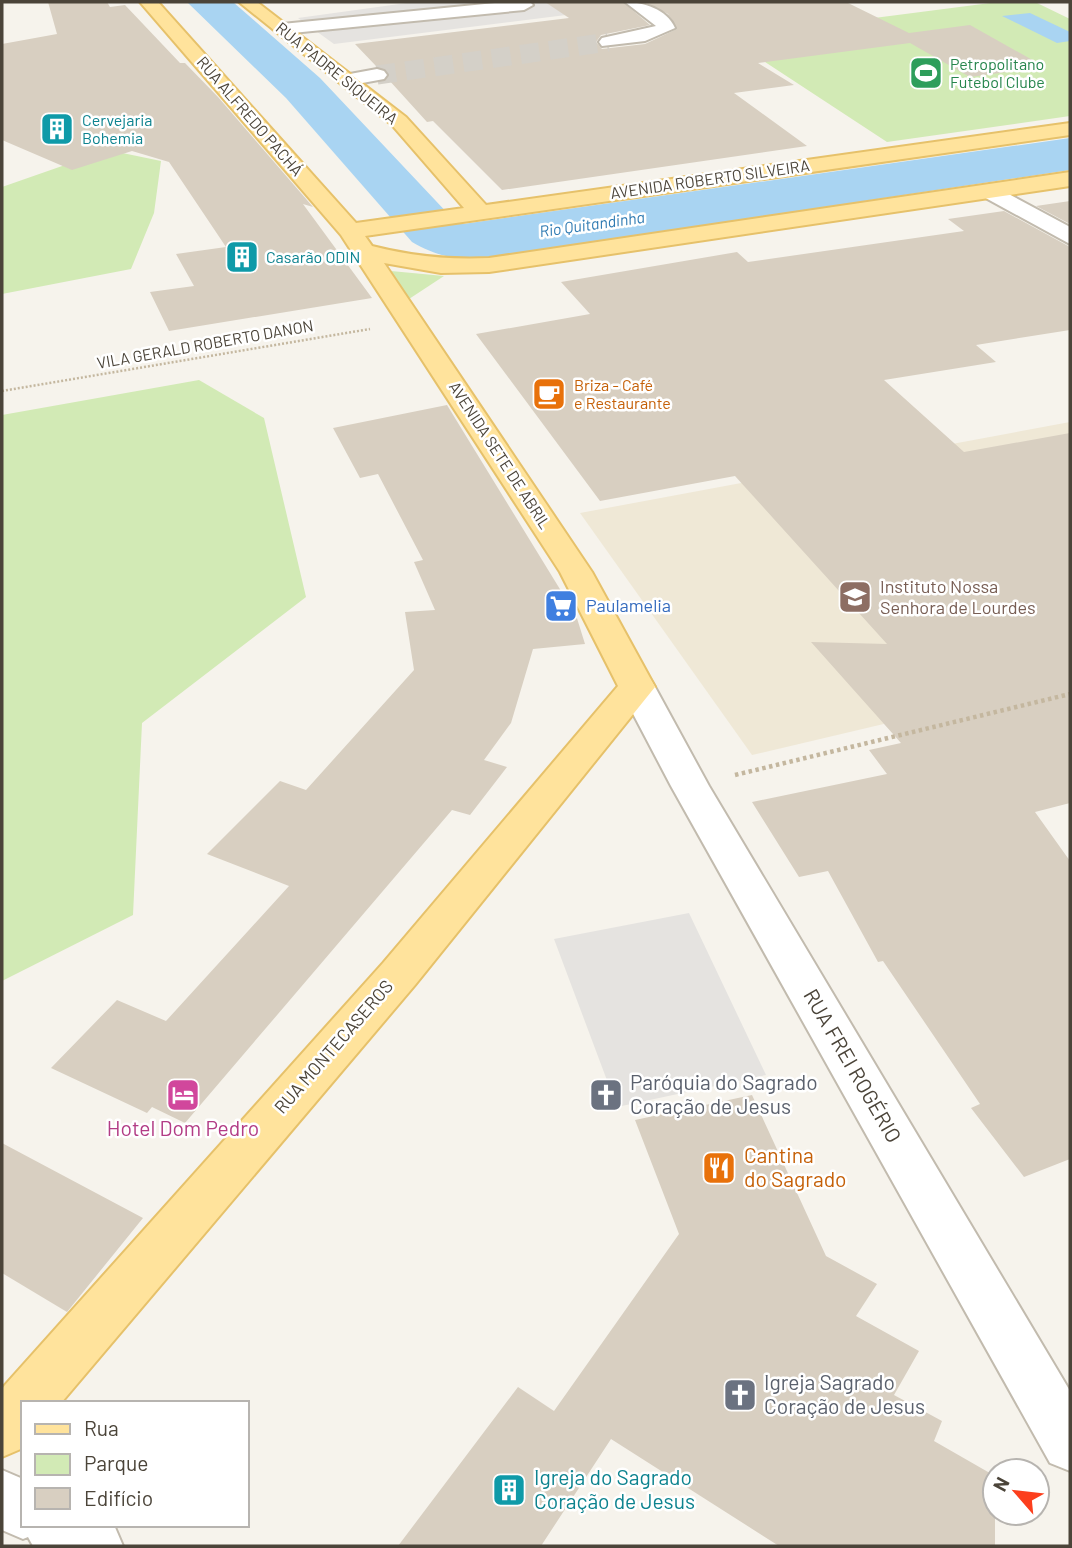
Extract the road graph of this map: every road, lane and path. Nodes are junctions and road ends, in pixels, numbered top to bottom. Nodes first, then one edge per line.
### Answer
1 (149, 2) edge
2 (247, 2) edge
3 (633, 2) edge
4 (524, 5) dead end
5 (282, 29) junction
6 (608, 42) tunnel mouth
7 (377, 75) tunnel mouth
8 (346, 80) junction
9 (1070, 129) edge
10 (1070, 179) edge
11 (990, 191) junction
12 (474, 212) junction
13 (1070, 237) edge
14 (357, 241) junction
15 (489, 265) junction
16 (426, 304) junction
17 (2, 391) edge
18 (637, 687) junction
19 (1070, 694) edge
20 (690, 786) junction
21 (27, 1401) edge
22 (21, 1408) edge
23 (2, 1430) edge
24 (1070, 1444) edge
25 (2, 1499) edge
26 (21, 1509) edge
27 (57, 1527) edge
28 (93, 1546) edge

1 - 14 main road, RUA ALFREDO PACHÁ
2 - 5 main road, RUA PADRE SIQUEIRA
3 - 6 street
4 - 5 street
5 - 8 main road, RUA PADRE SIQUEIRA
7 - 8 street
8 - 12 main road, RUA PADRE SIQUEIRA
9 - 12 main road, AVENIDA ROBERTO SILVEIRA
10 - 11 main road
11 - 13 street
11 - 15 main road
12 - 14 main road, AVENIDA ROBERTO SILVEIRA
14 - 15 main road
14 - 16 main road, AVENIDA SETE DE ABRIL
15 - 16 main road
16 - 17 path, VILA GERALD ROBERTO DANON
16 - 18 main road, AVENIDA SETE DE ABRIL
18 - 20 street, RUA FREI ROGÉRIO
18 - 21 main road, RUA MONTECASEROS
19 - 20 path
20 - 24 street, RUA FREI ROGÉRIO
22 - 23 main road, RUA MONTECASEROS
25 - 26 street
27 - 28 street

